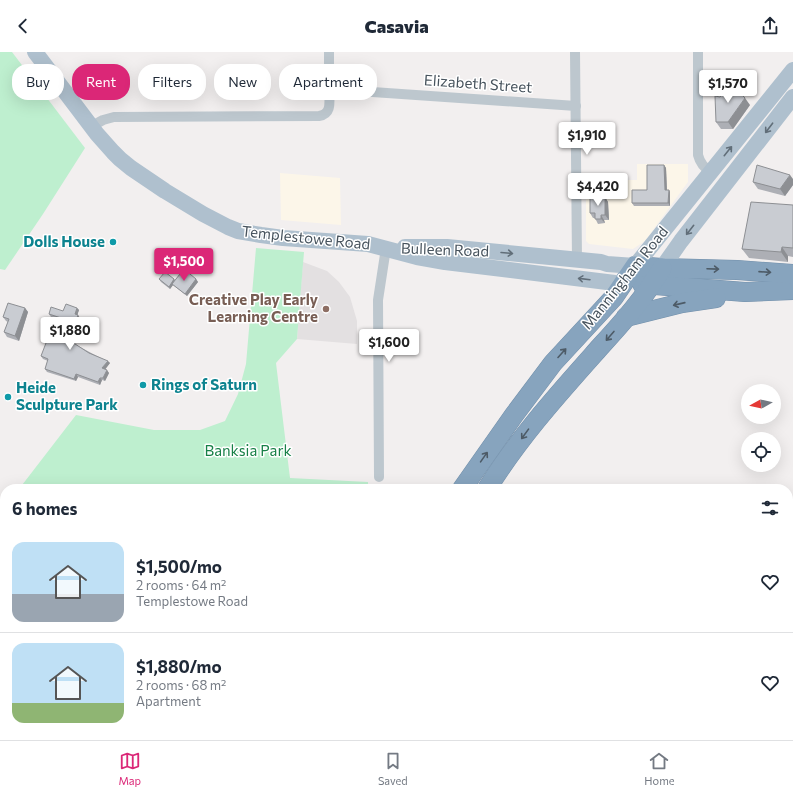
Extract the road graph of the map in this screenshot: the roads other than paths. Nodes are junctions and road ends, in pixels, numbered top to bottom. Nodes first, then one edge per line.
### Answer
1 (35, 52) edge
2 (329, 52) edge
3 (575, 52) edge
4 (698, 52) edge
5 (329, 64) edge
6 (793, 70) edge
7 (377, 92) edge
8 (329, 100) edge
9 (791, 104) edge
10 (576, 106) junction
11 (92, 126) junction
12 (711, 172) junction
13 (386, 248) junction
14 (577, 260) junction
15 (636, 266) junction
16 (662, 268) junction
17 (793, 274) edge
18 (623, 284) junction
19 (652, 284) junction
20 (793, 290) edge
21 (745, 292) junction
22 (626, 317) junction
23 (379, 477) dead end
24 (466, 484) edge
25 (490, 484) edge

1 - 11 main road, Templestowe Road
2 - 5 street
3 - 10 street
4 - 12 street
12 -> 6 main road, Manningham Road
7 - 10 street, Elizabeth Street
8 - 11 street
9 -> 16 main road, Manningham Road
10 - 14 street
11 - 13 main road, Templestowe Road
12 - 15 main road, Manningham Road
13 -> 14 main road, Bulleen Road
18 -> 13 main road, Bulleen Road
13 - 23 street
14 - 15 main road, Bulleen Road
15 - 16 highway, Bulleen Road
15 - 18 highway, Manningham Road
16 -> 17 highway, Bulleen Road
16 - 19 highway, Manningham Road
18 - 19 highway, Bulleen Road
24 -> 18 highway, Manningham Road
19 - 21 highway, Bulleen Road
19 - 22 highway, Manningham Road
20 - 21 highway, Bulleen Road
21 -> 22 highway, Bulleen Road
22 -> 25 highway, Manningham Road

